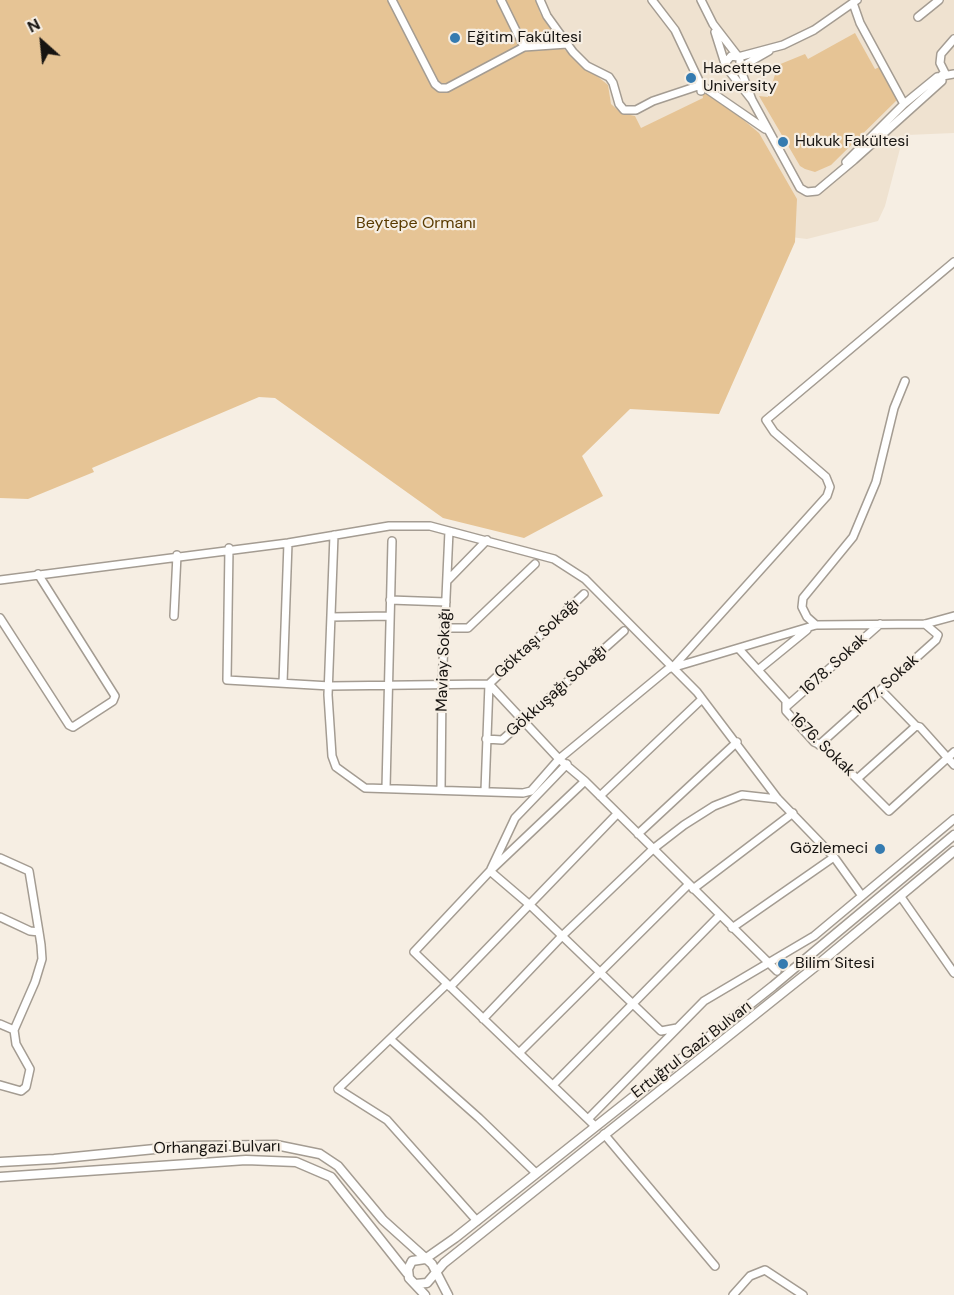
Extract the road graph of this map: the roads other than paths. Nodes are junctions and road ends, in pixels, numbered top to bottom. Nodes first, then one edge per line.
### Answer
1 (392, 0) edge
2 (501, 0) edge
3 (540, 0) edge
4 (652, 0) edge
5 (700, 0) edge
6 (939, 0) edge
7 (855, 2) edge
8 (918, 17) dead end
9 (713, 24) junction
10 (954, 39) edge
11 (567, 44) junction
12 (524, 47) junction
13 (771, 50) junction
14 (738, 57) junction
15 (726, 62) junction
16 (740, 68) junction
17 (730, 71) junction
18 (944, 74) junction
19 (954, 74) edge
20 (701, 88) junction
21 (752, 100) junction
22 (904, 104) junction
23 (768, 131) junction
24 (838, 174) junction
25 (954, 262) edge
26 (905, 381) dead end
27 (449, 531) junction
28 (334, 535) junction
29 (487, 540) junction
30 (392, 541) dead end
31 (288, 543) junction
32 (229, 548) junction
33 (177, 555) junction
34 (535, 564) dead end
35 (38, 574) junction
36 (0, 580) edge
37 (447, 580) junction
38 (584, 594) dead end
39 (390, 600) junction
40 (446, 602) junction
41 (174, 616) dead end
42 (390, 616) junction
43 (954, 616) edge
44 (331, 617) junction
45 (1, 623) edge
46 (880, 624) junction
47 (925, 624) junction
48 (813, 626) junction
49 (445, 628) junction
50 (624, 631) dead end
51 (739, 649) junction
52 (673, 668) junction
53 (758, 670) junction
54 (283, 683) junction
55 (489, 684) junction
56 (330, 686) junction
57 (387, 686) junction
58 (442, 686) junction
59 (881, 690) junction
60 (702, 699) junction
61 (787, 706) junction
62 (526, 721) junction
63 (916, 726) junction
64 (486, 739) junction
65 (737, 742) junction
66 (819, 745) junction
67 (954, 752) edge
68 (947, 758) junction
69 (559, 759) junction
70 (567, 764) junction
71 (954, 765) edge
72 (856, 779) junction
73 (585, 781) junction
74 (386, 788) junction
75 (441, 790) junction
76 (485, 791) junction
77 (600, 796) junction
78 (778, 799) junction
79 (793, 813) junction
80 (617, 814) junction
81 (954, 819) edge
82 (638, 834) junction
83 (954, 835) edge
84 (653, 849) junction
85 (954, 851) edge
86 (834, 857) junction
87 (0, 858) edge
88 (490, 871) junction
89 (691, 887) junction
90 (862, 896) junction
91 (901, 897) junction
92 (531, 906) junction
93 (720, 915) junction
94 (0, 917) edge
95 (732, 927) junction
96 (39, 932) junction
97 (562, 936) junction
98 (769, 962) junction
99 (794, 969) junction
100 (777, 971) junction
101 (954, 973) edge
102 (600, 974) junction
103 (449, 985) junction
104 (773, 986) junction
105 (632, 1005) junction
106 (483, 1019) junction
107 (0, 1024) edge
108 (676, 1028) junction
109 (14, 1030) junction
110 (390, 1039) junction
111 (519, 1053) junction
112 (0, 1085) edge
113 (553, 1085) junction
114 (588, 1119) junction
115 (595, 1126) junction
116 (604, 1134) junction
117 (162, 1147) junction
118 (147, 1149) junction
119 (0, 1161) edge
120 (163, 1166) junction
121 (147, 1168) junction
122 (536, 1173) junction
123 (0, 1177) edge
124 (477, 1221) junction
125 (425, 1259) junction
126 (716, 1266) dead end
127 (434, 1273) junction
128 (407, 1274) junction
129 (415, 1284) junction
130 (424, 1295) edge
131 (448, 1295) edge
132 (733, 1295) edge
133 (803, 1295) edge

1 - 12 street
2 - 12 street
3 - 11 street
4 - 20 street
5 - 9 street
6 - 8 street
7 - 13 street
7 - 22 street
9 - 14 street
9 - 15 street
10 - 18 street
11 - 12 street
11 - 20 street
13 - 14 street
13 - 16 street
14 - 15 street
14 - 16 street
15 - 17 street
16 - 17 street
16 - 21 street
17 - 21 street
18 - 19 street
18 - 22 street
18 - 24 street
20 - 23 street
21 - 23 street
22 - 24 street
23 - 24 street
25 - 52 street
26 - 48 street
27 - 28 street
27 - 29 street
27 - 37 street, Maviay Sokağı
28 - 31 street
28 - 44 street
29 - 37 street
29 - 52 street
30 - 39 street
31 - 32 street
31 - 54 street
32 - 33 street
32 - 54 street
33 - 35 street
33 - 41 street
34 - 49 street
35 - 36 street
35 - 45 street
37 - 40 street, Maviay Sokağı
38 - 55 street, Göktaşı Sokağı
39 - 40 street
39 - 42 street
40 - 49 street, Maviay Sokağı
42 - 44 street
42 - 57 street
43 - 47 street
44 - 56 street
46 - 47 street
46 - 48 street
46 - 61 street, 1678. Sokak
47 - 59 street, 1677. Sokak
48 - 51 street
48 - 53 street
49 - 58 street, Maviay Sokağı
50 - 62 street, Gökkuşağı Sokağı
51 - 52 street
51 - 53 street, 1676. Sokak
52 - 60 street
52 - 69 street
53 - 61 street, 1676. Sokak
54 - 56 street
55 - 58 street
55 - 62 street
55 - 64 street
56 - 57 street
56 - 74 street
57 - 58 street
57 - 74 street
58 - 75 street, Maviay Sokağı
59 - 63 street
59 - 66 street, 1677. Sokak
60 - 65 street
60 - 77 street
61 - 66 street, 1676. Sokak
62 - 64 street, Gökkuşağı Sokağı
62 - 69 street
63 - 68 street
63 - 72 street
64 - 76 street
65 - 78 street
65 - 82 street
66 - 72 street, 1676. Sokak
67 - 68 street
68 - 71 street
68 - 72 street, 1676. Sokak
69 - 70 street
69 - 76 street
70 - 73 street
70 - 88 street
73 - 77 street
73 - 88 street
74 - 75 street
75 - 76 street
77 - 80 street
78 - 79 street
78 - 84 street
79 - 86 street
79 - 89 street
80 - 82 street
80 - 92 street
81 - 90 street
82 - 84 street
83 - 99 main road, Ertuğrul Gazi Bulvarı
84 - 89 street
84 - 97 street
85 - 91 main road, Ertuğrul Gazi Bulvarı
86 - 90 street
86 - 95 street
87 - 96 street
88 - 92 street
88 - 103 street
89 - 93 street
89 - 102 street
90 - 98 street
91 - 101 street
91 - 116 main road, Ertuğrul Gazi Bulvarı
92 - 97 street
92 - 103 street
93 - 95 street
93 - 105 street
94 - 96 street
95 - 98 street
96 - 109 street
97 - 102 street
97 - 106 street
98 - 100 street
98 - 108 street
99 - 100 street
99 - 104 main road, Ertuğrul Gazi Bulvarı
100 - 104 street
102 - 105 street
102 - 111 street
103 - 106 street
103 - 110 street
104 - 115 main road, Ertuğrul Gazi Bulvarı
105 - 108 street
105 - 113 street
106 - 111 street
107 - 109 street
108 - 114 street
109 - 112 street
110 - 122 street
110 - 124 street
111 - 113 street
113 - 114 street
114 - 115 street
115 - 122 main road, Ertuğrul Gazi Bulvarı
116 - 126 street
116 - 127 main road, Ertuğrul Gazi Bulvarı
117 - 118 main road, Orhangazi Bulvarı
117 - 120 main road
117 - 125 main road, Orhangazi Bulvarı
118 - 119 main road, Orhangazi Bulvarı
118 - 121 main road
120 - 121 main road, Orhangazi Bulvarı
120 - 128 main road, Orhangazi Bulvarı
121 - 123 main road, Orhangazi Bulvarı
122 - 124 main road, Ertuğrul Gazi Bulvarı
124 - 125 main road, Ertuğrul Gazi Bulvarı
125 - 127 main road, Orhangazi Bulvarı
125 - 128 main road
127 - 129 main road
127 - 131 main road, Orhangazi Bulvarı
128 - 129 main road, Orhangazi Bulvarı
129 - 130 main road, Orhangazi Bulvarı
132 - 133 street

